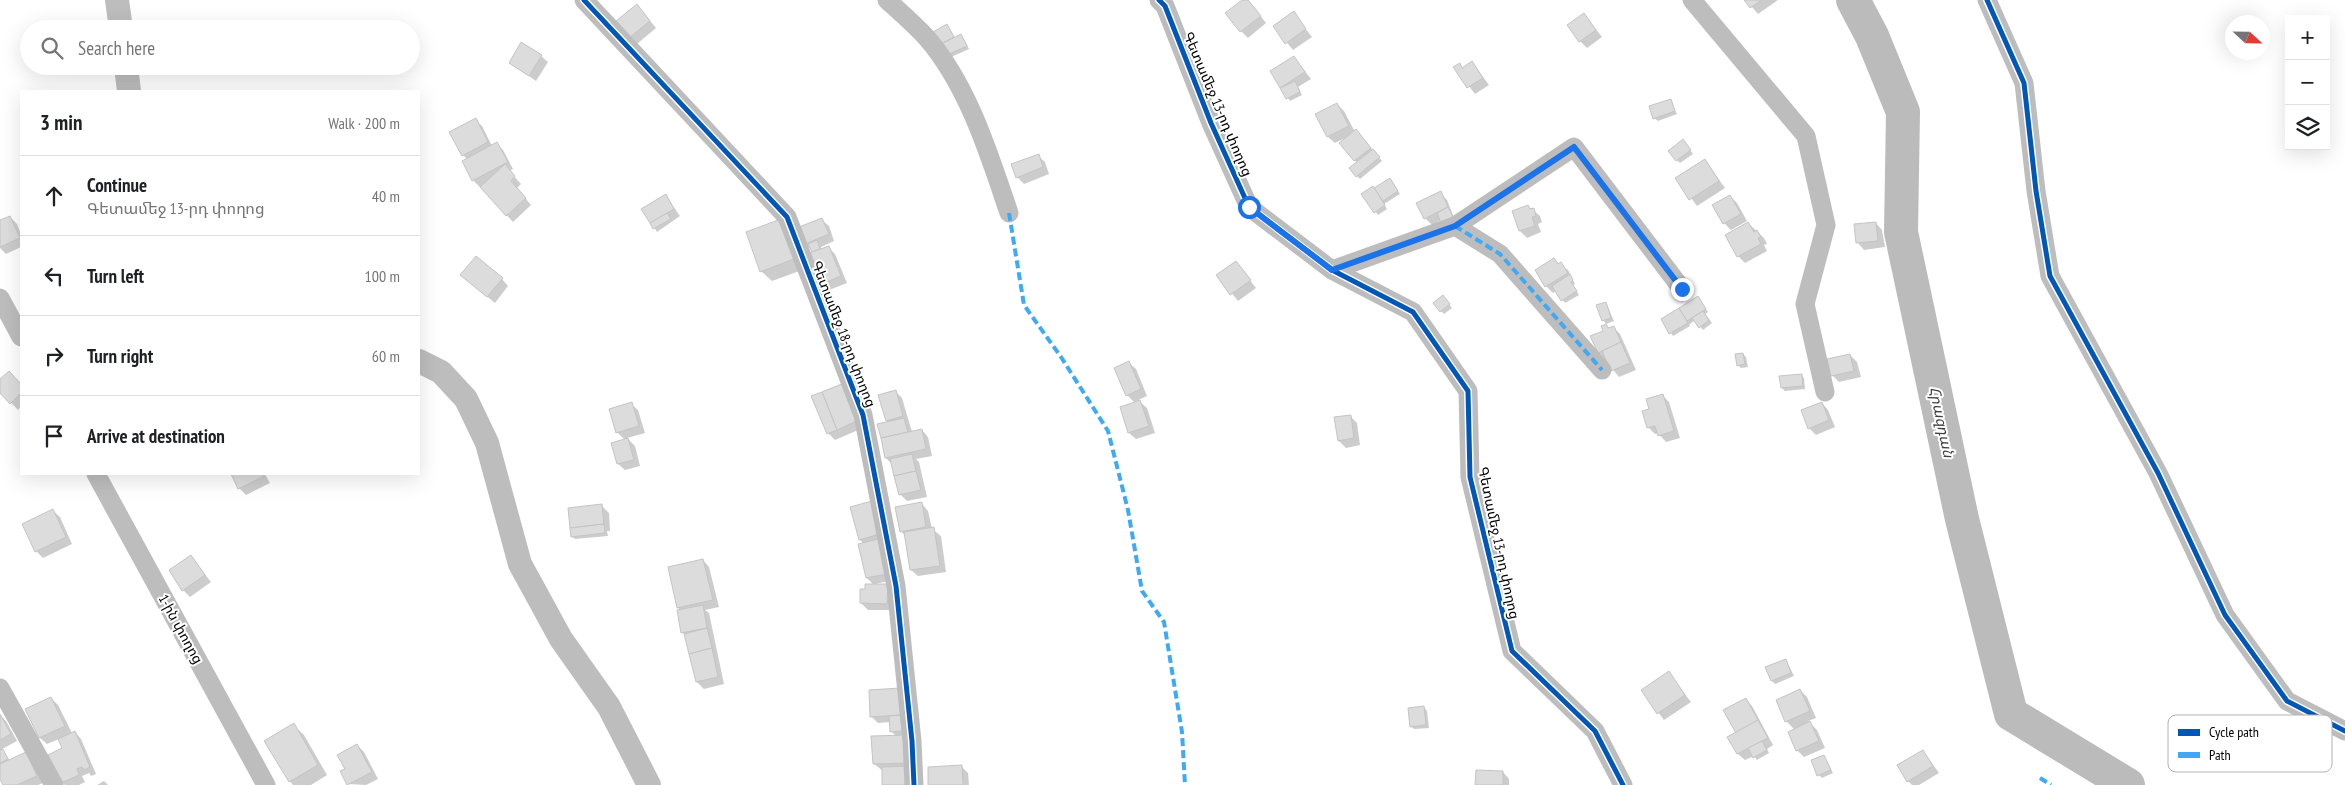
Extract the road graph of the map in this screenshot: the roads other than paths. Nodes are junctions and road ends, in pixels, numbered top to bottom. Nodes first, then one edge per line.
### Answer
1 (117, 0) edge
2 (584, 0) edge
3 (888, 0) edge
4 (1159, 0) edge
5 (1692, 0) edge
6 (1987, 0) edge
7 (120, 20) edge
8 (127, 75) edge
9 (128, 90) edge
10 (1009, 213) dead end
11 (1455, 226) junction
12 (1332, 270) junction
13 (1682, 289) dead end
14 (0, 298) edge
15 (20, 335) edge
16 (420, 362) edge
17 (1602, 370) dead end
18 (1825, 392) dead end
19 (97, 475) edge
20 (0, 688) edge
21 (2313, 715) edge
22 (2332, 725) edge
23 (2345, 732) edge
24 (54, 785) edge
25 (266, 785) edge
26 (649, 785) edge
27 (914, 785) edge
28 (1623, 785) edge

1 - 7 street
2 - 27 street, Գետամեջ 18-րդ փողոց
3 - 10 street
4 - 12 street, Գետամեջ 13-րդ փողոց
5 - 18 street
6 - 21 street
8 - 9 street
11 - 12 street
11 - 13 street
11 - 17 street
12 - 28 street, Գետամեջ 13-րդ փողոց
14 - 15 street
16 - 26 street
19 - 25 street, 1-ին փողոց
20 - 24 street
22 - 23 street

